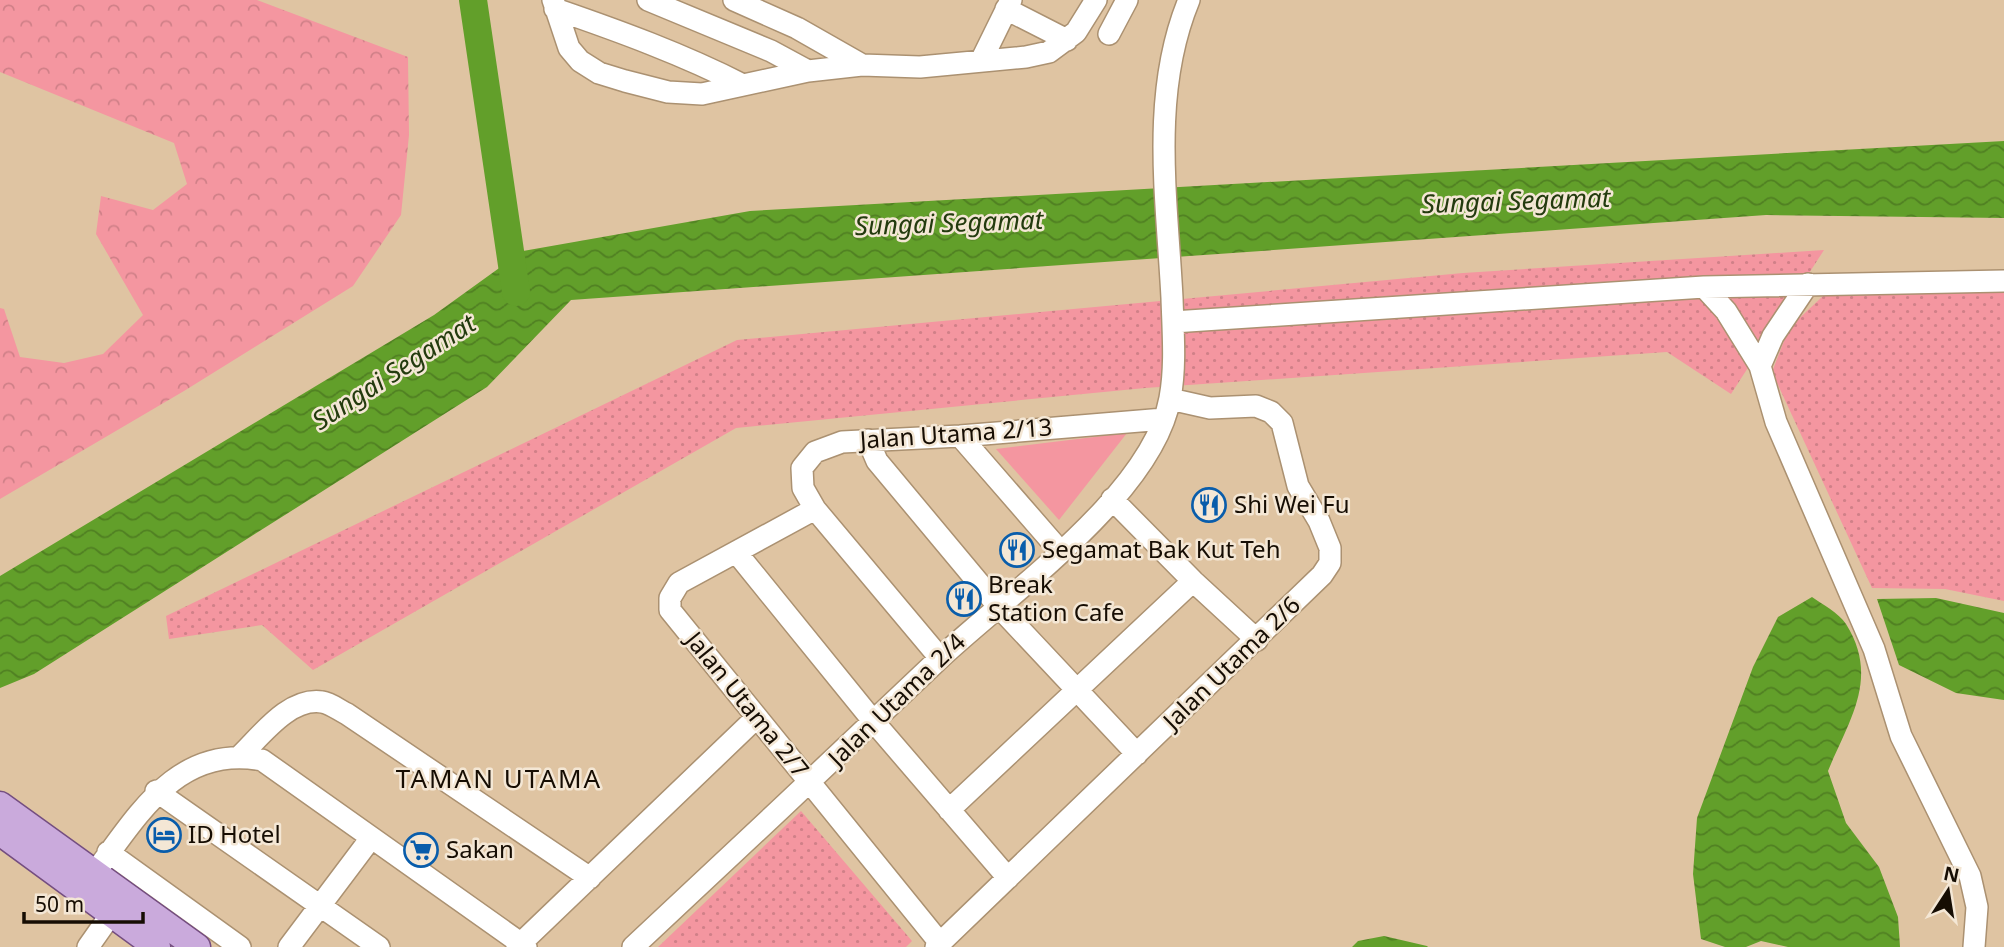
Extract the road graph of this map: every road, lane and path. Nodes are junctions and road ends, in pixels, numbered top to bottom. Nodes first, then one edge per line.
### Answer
1 (648, 0) edge
2 (734, 0) edge
3 (1127, 0) edge
4 (1189, 0) edge
5 (1090, 2) edge
6 (554, 5) edge
7 (1009, 5) edge
8 (1109, 34) dead end
9 (1067, 40) junction
10 (981, 61) junction
11 (862, 65) junction
12 (808, 71) junction
13 (743, 85) junction
14 (2004, 281) edge
15 (1808, 284) junction
16 (1704, 287) junction
17 (1173, 315) junction
18 (1760, 366) junction
19 (1167, 409) junction
20 (960, 436) junction
21 (868, 440) junction
22 (1112, 499) junction
23 (815, 509) junction
24 (1060, 551) junction
25 (736, 552) junction
26 (1193, 581) junction
27 (998, 606) junction
28 (1257, 640) junction
29 (940, 658) junction
30 (1076, 691) junction
31 (756, 718) junction
32 (874, 722) junction
33 (1138, 754) junction
34 (240, 756) junction
35 (810, 783) junction
36 (156, 792) junction
37 (0, 805) edge
38 (950, 810) junction
39 (0, 832) edge
40 (371, 838) junction
41 (94, 872) junction
42 (590, 878) junction
43 (1008, 878) junction
44 (124, 894) junction
45 (321, 905) junction
46 (938, 945) edge
47 (521, 946) edge
48 (88, 947) edge
49 (157, 947) edge
50 (197, 947) edge
51 (240, 947) edge
52 (289, 947) edge
53 (379, 947) edge
54 (633, 947) edge
55 (1974, 947) edge

1 - 12 street
2 - 11 street
3 - 8 street
4 - 17 street, Jalan Utama 2/4
5 - 9 street
6 - 13 street
6 - 13 street
7 - 9 street
7 - 10 street
9 - 10 street
10 - 11 street
11 - 12 street
12 - 13 street
14 - 15 street
15 - 16 street
15 - 18 street
16 - 17 street
16 - 18 street
17 - 19 street, Jalan Utama 2/4
18 - 55 street
19 - 20 street, Jalan Utama 2/13
19 - 22 street, Jalan Utama 2/4
19 - 28 street, Jalan Utama 2/6
20 - 21 street, Jalan Utama 2/13
20 - 24 street
21 - 23 street, Jalan Utama 2/13
21 - 27 street
22 - 24 street, Jalan Utama 2/4
22 - 26 street
23 - 25 street, Jalan Utama 2/7
23 - 29 street
24 - 27 street, Jalan Utama 2/4
25 - 31 street, Jalan Utama 2/7
25 - 32 street
26 - 28 street
26 - 30 street
27 - 29 street, Jalan Utama 2/4
27 - 30 street
28 - 33 street, Jalan Utama 2/6
29 - 32 street, Jalan Utama 2/4
30 - 33 street
30 - 38 street
31 - 35 street, Jalan Utama 2/7
31 - 42 street
32 - 35 street, Jalan Utama 2/4
32 - 38 street
33 - 43 street, Jalan Utama 2/6
34 - 36 street
34 - 40 street
34 - 42 street
35 - 46 street, Jalan Utama 2/7
35 - 54 street, Jalan Utama 2/4
36 - 41 street
36 - 45 street
37 - 41 main road
38 - 43 street
39 - 41 main road
40 - 45 street
40 - 47 street
41 - 44 main road
42 - 47 street
43 - 46 street, Jalan Utama 2/6
44 - 48 street
44 - 49 main road
44 - 50 main road
44 - 51 street
45 - 52 street
45 - 53 street

